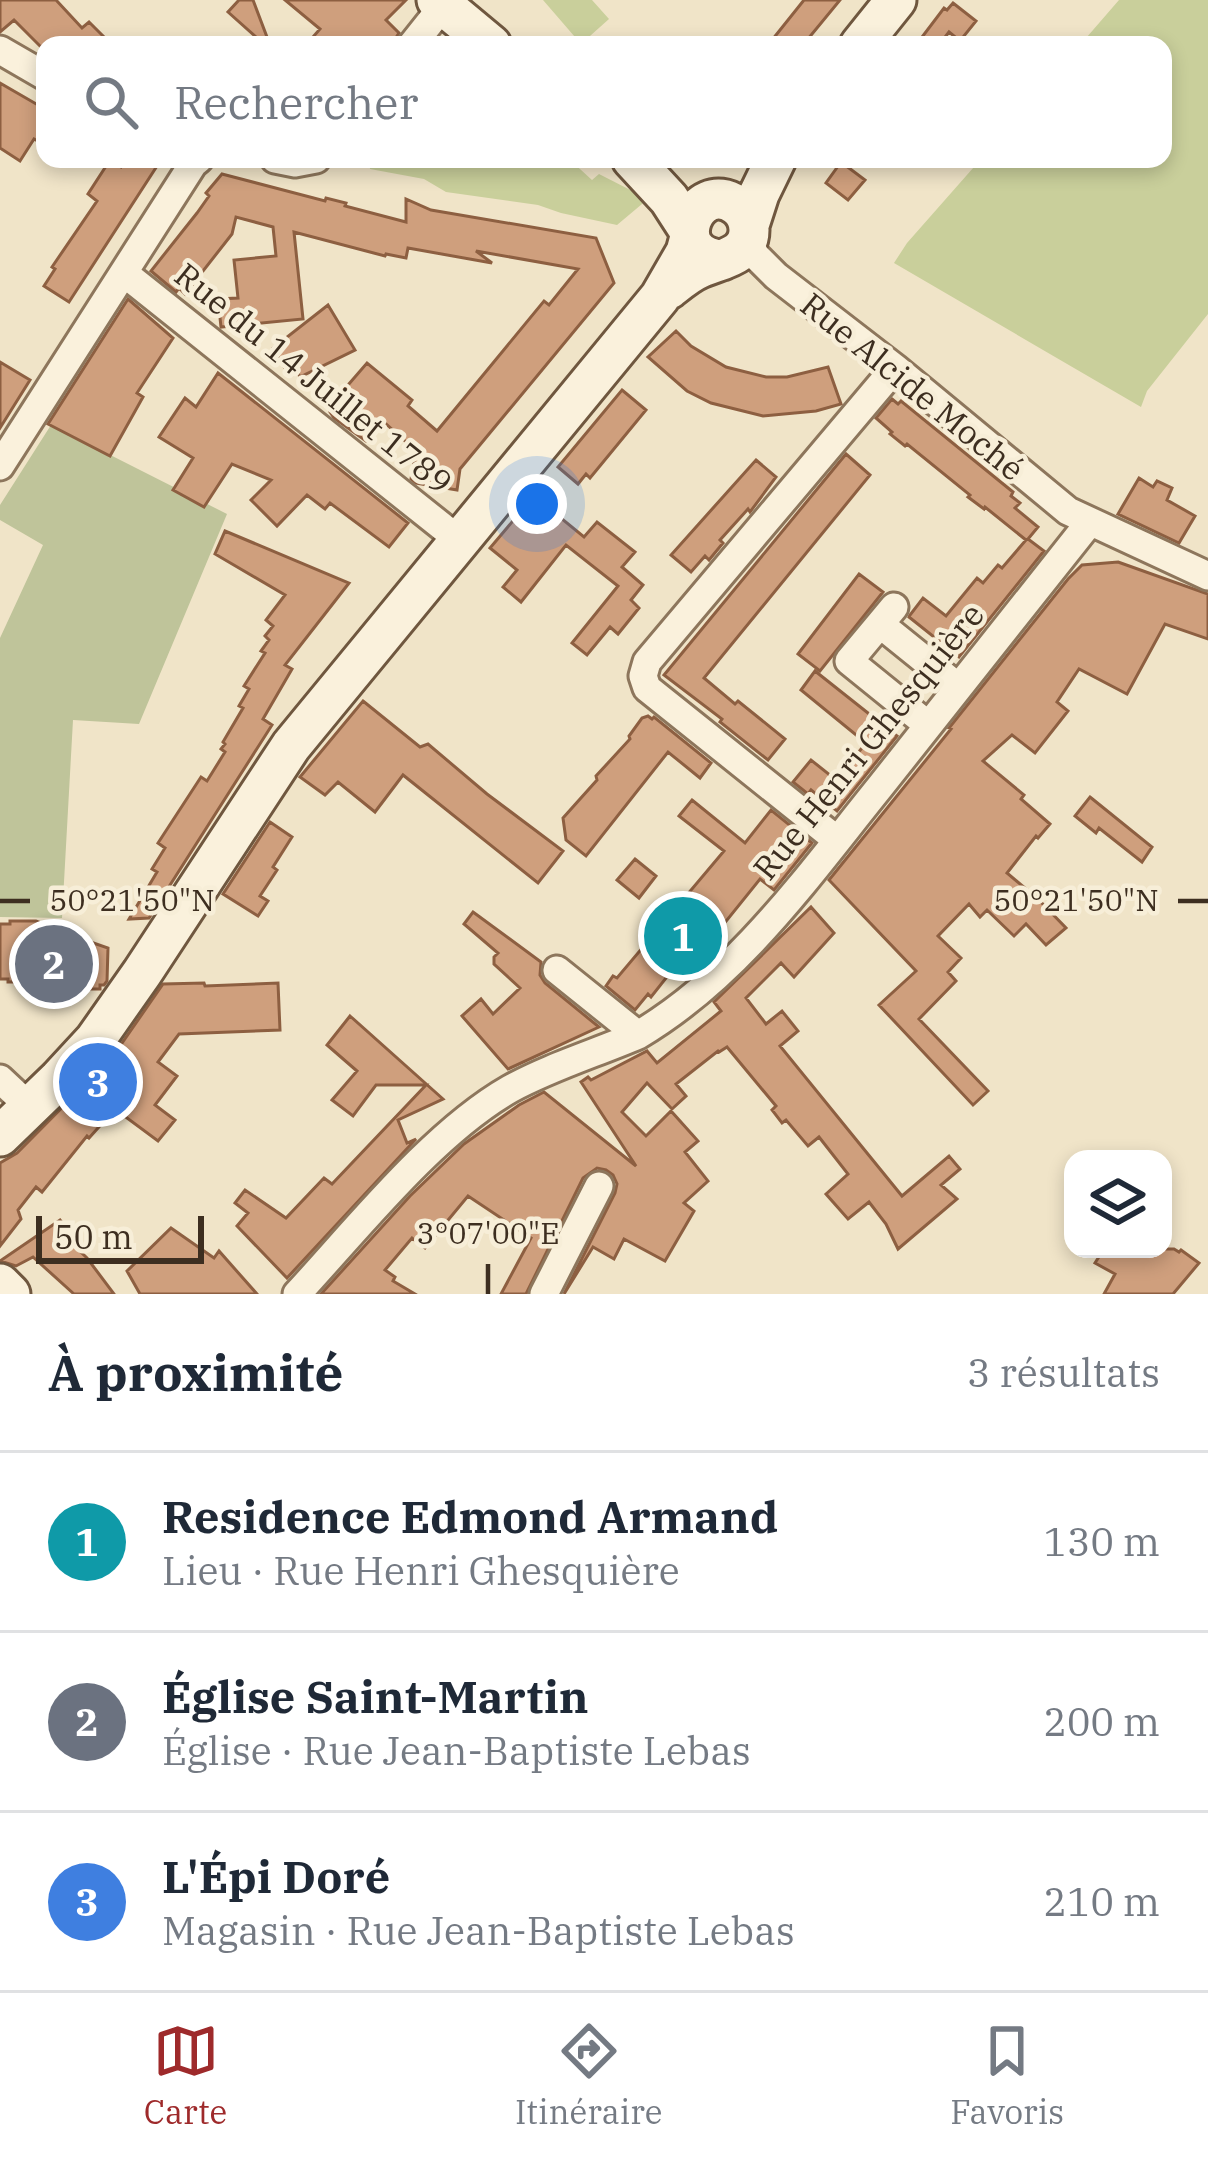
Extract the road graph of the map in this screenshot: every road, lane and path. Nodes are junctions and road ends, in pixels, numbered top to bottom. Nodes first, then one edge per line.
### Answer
1 (896, 0) edge
2 (440, 3) edge
3 (418, 36) edge
4 (480, 36) edge
5 (867, 36) edge
6 (0, 50) edge
7 (36, 71) edge
8 (188, 168) edge
9 (640, 168) edge
10 (758, 168) edge
11 (772, 168) edge
12 (718, 228) junction
13 (124, 273) junction
14 (895, 368) junction
15 (0, 466) edge
16 (1089, 523) junction
17 (459, 539) junction
18 (1208, 576) edge
19 (958, 687) junction
20 (928, 725) junction
21 (837, 841) junction
22 (557, 970) dead end
23 (638, 1035) junction
24 (0, 1079) edge
25 (31, 1108) junction
26 (0, 1136) edge
27 (598, 1186) dead end
28 (0, 1284) edge
29 (10, 1294) edge
30 (297, 1294) edge
31 (544, 1294) edge

1 - 5 street
2 - 3 street
2 - 4 street
6 - 7 street
8 - 13 street
9 - 12 street, Rue Alcide Moché
10 - 12 street
11 - 12 street
12 - 14 street, Rue Alcide Moché
12 - 17 street
13 - 15 street
13 - 17 street, Rue du 14 Juillet 1789
14 - 16 street, Rue Alcide Moché
14 - 21 street
16 - 18 street, Rue Alcide Moché
16 - 19 street, Rue Henri Ghesquière
17 - 25 street
19 - 20 street, Rue Henri Ghesquière
19 - 20 street
20 - 21 street, Rue Henri Ghesquière
21 - 23 street, Rue Henri Ghesquière
22 - 23 street
23 - 30 street, Rue Henri Ghesquière
24 - 25 street
25 - 26 street
27 - 31 street
28 - 29 street

